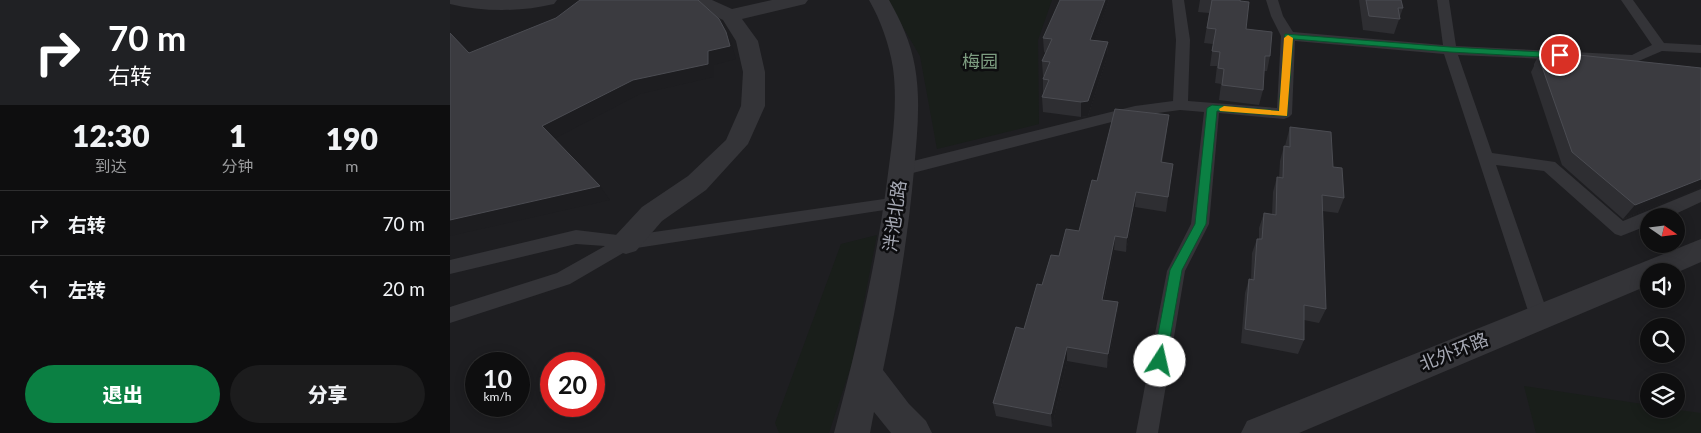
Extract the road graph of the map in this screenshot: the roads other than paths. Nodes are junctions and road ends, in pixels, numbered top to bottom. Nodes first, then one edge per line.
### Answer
1 (457, 0) edge
2 (547, 0) edge
3 (696, 0) edge
4 (798, 0) edge
5 (879, 0) edge
6 (1178, 0) edge
7 (1272, 0) edge
8 (1443, 0) edge
9 (1627, 0) edge
10 (730, 16) junction
11 (1288, 36) junction
12 (1660, 47) junction
13 (1701, 49) edge
14 (1450, 50) junction
15 (1180, 105) junction
16 (1212, 108) junction
17 (1486, 158) junction
18 (901, 170) junction
19 (1701, 195) edge
20 (898, 203) junction
21 (1672, 208) edge
22 (1640, 222) edge
23 (626, 243) junction
24 (1701, 250) edge
25 (1671, 263) edge
26 (450, 267) edge
27 (1640, 276) edge
28 (450, 315) edge
29 (1539, 317) junction
30 (867, 374) junction
31 (852, 433) edge
32 (914, 433) edge
33 (1147, 433) edge
34 (1259, 433) edge

1 - 2 street
3 - 10 street
4 - 10 street
5 - 18 street, 泮池北路
6 - 15 lane
7 - 11 lane
8 - 14 lane
9 - 12 lane
10 - 23 street
11 - 14 lane
11 - 16 lane
12 - 13 lane
12 - 14 lane
14 - 17 lane
15 - 16 lane
15 - 18 lane
16 - 33 lane
17 - 22 lane
17 - 29 lane
18 - 20 street, 泮池北路
19 - 21 lane
20 - 23 lane
20 - 30 street, 泮池北路
23 - 26 lane
23 - 28 lane
24 - 25 street, 北外环路
27 - 29 street, 北外环路
29 - 34 street, 北外环路
30 - 31 street, 泮池北路
30 - 32 street

